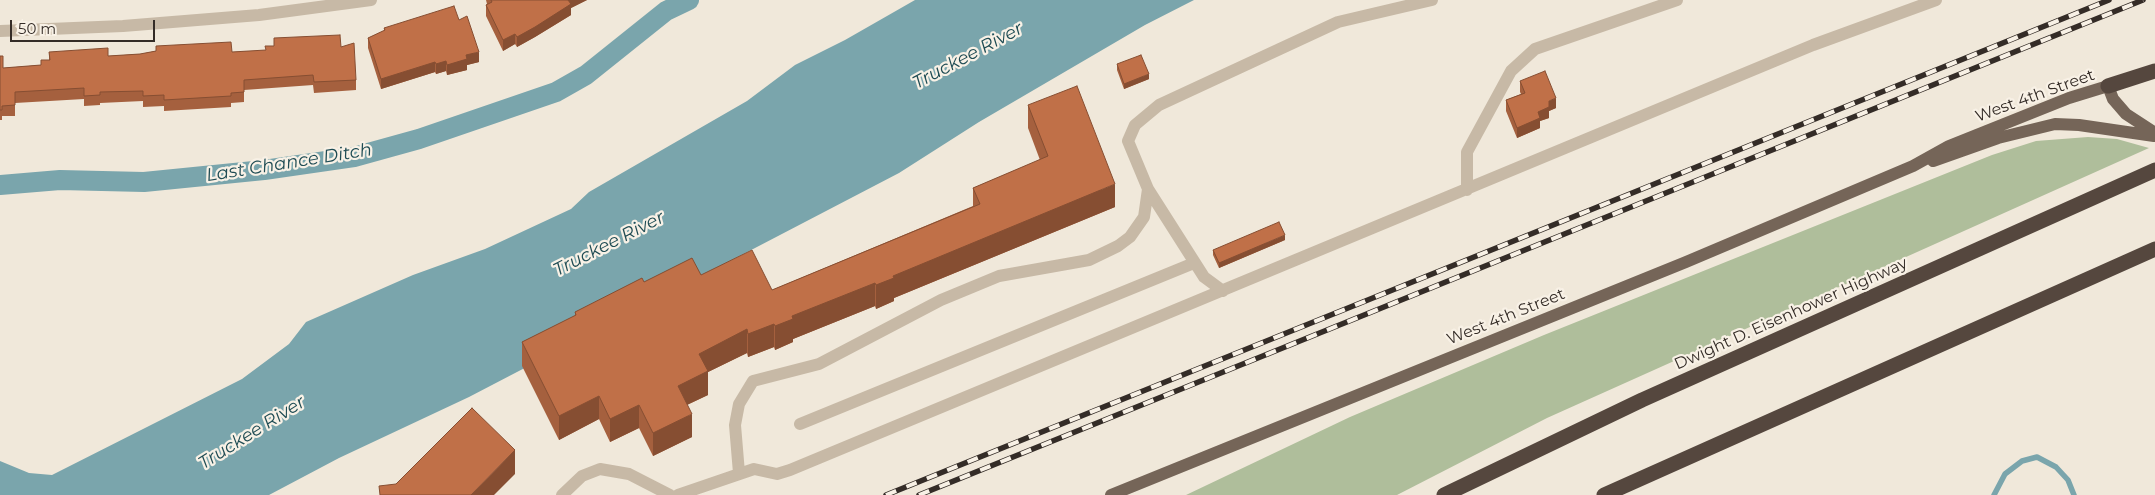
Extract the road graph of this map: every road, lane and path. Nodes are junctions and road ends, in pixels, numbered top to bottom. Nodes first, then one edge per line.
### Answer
1 (371, 0) edge
2 (1432, 0) edge
3 (1677, 0) edge
4 (1936, 0) edge
5 (1917, 4) edge
6 (0, 31) edge
7 (2155, 71) edge
8 (2108, 86) junction
9 (2155, 134) edge
10 (1913, 166) junction
11 (2155, 170) edge
12 (1148, 188) junction
13 (1467, 190) junction
14 (2155, 249) edge
15 (1194, 263) junction
16 (1223, 291) junction
17 (800, 424) dead end
18 (739, 472) junction
19 (562, 495) edge
20 (670, 495) edge
21 (678, 495) edge
22 (1111, 495) edge
23 (1444, 495) edge
24 (1604, 495) edge

1 - 6 street
2 - 12 street
3 - 13 street
4 - 5 street
5 - 13 street
7 - 8 highway
8 - 9 main road, West 4th Street
8 - 10 main road, West 4th Street
9 - 10 main road, West 4th Street
10 - 22 main road, West 4th Street
11 - 23 highway, Dwight D. Eisenhower Highway
12 - 15 street
12 - 18 street
13 - 16 street
14 - 24 highway
15 - 16 street
15 - 17 street
16 - 18 street
18 - 21 street
19 - 20 street

